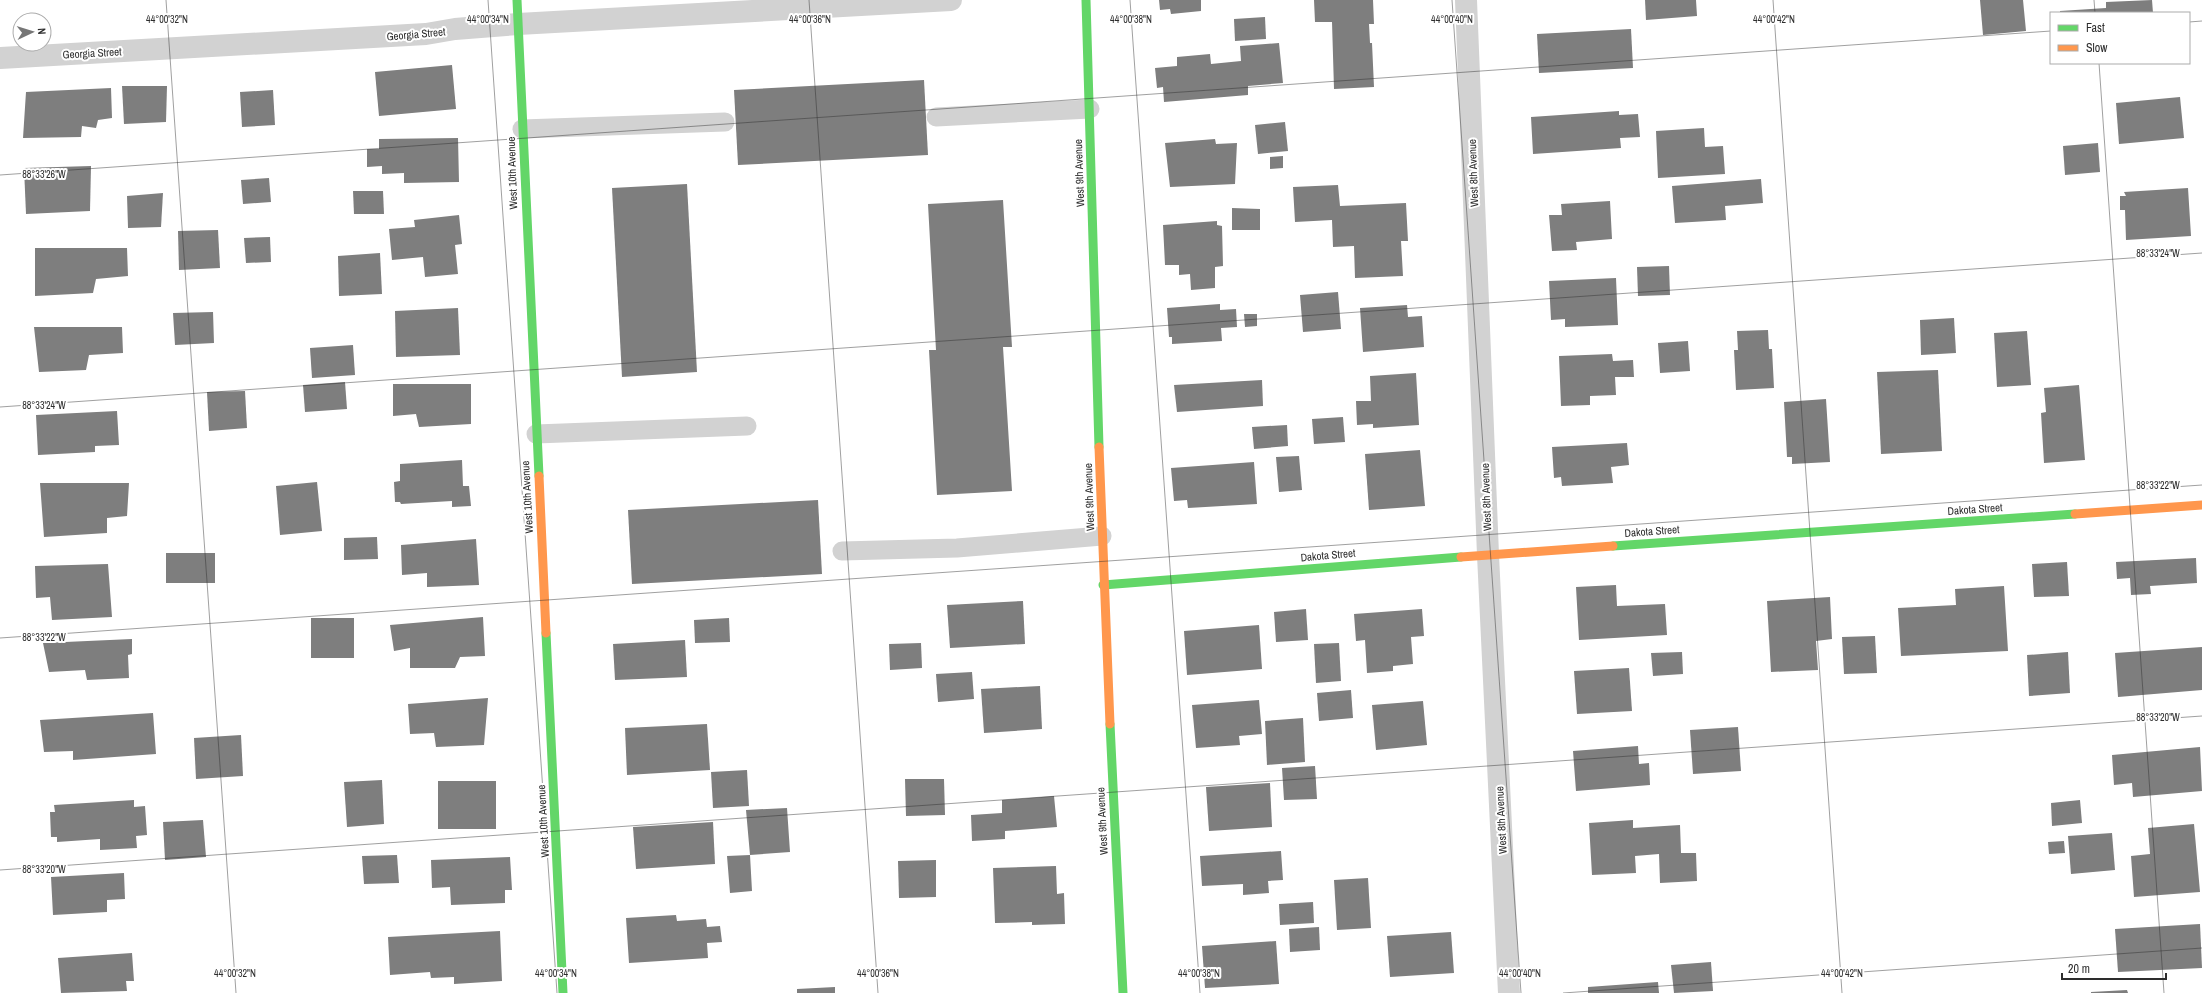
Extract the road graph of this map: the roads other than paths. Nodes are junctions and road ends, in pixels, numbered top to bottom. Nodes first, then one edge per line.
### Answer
1 (517, 0) edge
2 (951, 0) edge
3 (1086, 0) edge
4 (1466, 0) edge
5 (518, 24) junction
6 (0, 58) edge
7 (1090, 110) junction
8 (936, 117) dead end
9 (726, 122) dead end
10 (522, 129) junction
11 (747, 426) dead end
12 (536, 434) junction
13 (2202, 505) edge
14 (1102, 536) junction
15 (842, 551) dead end
16 (1488, 554) junction
17 (1103, 585) junction
18 (563, 993) edge
19 (1123, 993) edge
20 (1509, 993) edge

1 - 5 street, West 10th Avenue
2 - 5 street, Georgia Street
3 - 7 street, West 9th Avenue
4 - 16 street, West 8th Avenue
5 - 6 street, Georgia Street
5 - 10 street, West 10th Avenue
7 - 8 lane
7 - 14 street, West 9th Avenue
9 - 10 lane
10 - 12 street, West 10th Avenue
11 - 12 lane
12 - 18 street, West 10th Avenue
13 - 16 street, Dakota Street
14 - 15 lane
14 - 17 street, West 9th Avenue
16 - 17 street, Dakota Street
16 - 20 street, West 8th Avenue
17 - 19 street, West 9th Avenue

